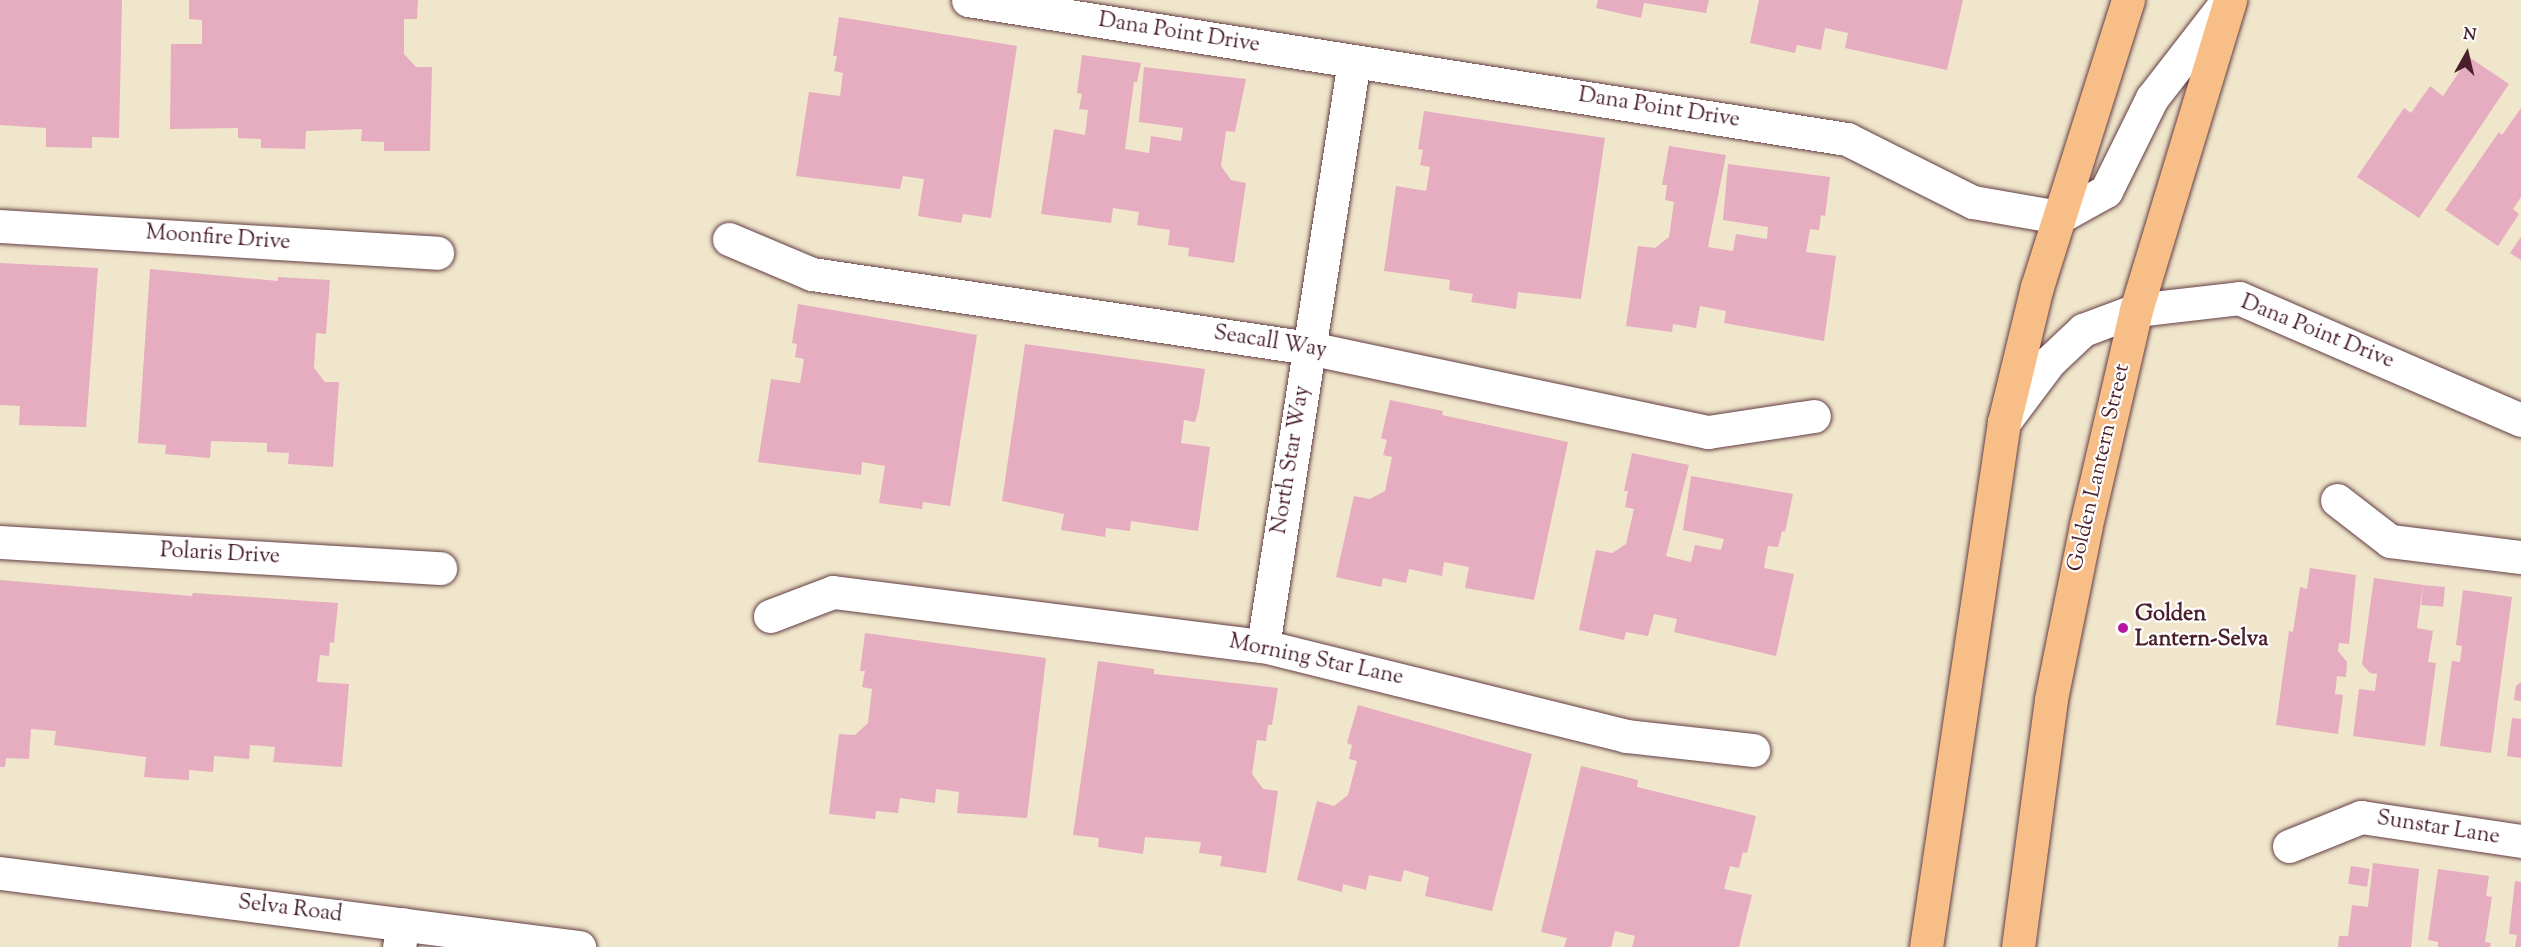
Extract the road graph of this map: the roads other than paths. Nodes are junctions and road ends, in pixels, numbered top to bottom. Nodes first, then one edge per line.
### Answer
1 (2128, 0) edge
2 (2229, 0) edge
3 (975, 1) edge
4 (1354, 61) junction
5 (2059, 218) junction
6 (0, 226) edge
7 (729, 239) dead end
8 (437, 253) dead end
9 (2136, 310) junction
10 (1309, 348) junction
11 (1814, 416) dead end
12 (2521, 420) edge
13 (2004, 422) junction
14 (2337, 500) dead end
15 (0, 542) edge
16 (2521, 557) edge
17 (440, 568) dead end
18 (770, 615) dead end
19 (1263, 645) junction
20 (1753, 750) dead end
21 (2521, 841) edge
22 (2289, 846) dead end
23 (0, 873) edge
24 (401, 935) edge
25 (579, 947) edge
26 (1926, 947) edge
27 (2018, 947) edge

1 - 5 main road
2 - 5 street
2 - 9 main road, Golden Lantern Street
3 - 4 street, Dana Point Drive
4 - 5 street, Dana Point Drive
4 - 10 street, North Star Way
5 - 13 main road
6 - 8 street, Moonfire Drive
7 - 10 street, Seacall Way
9 - 12 street, Dana Point Drive
9 - 13 street, Dana Point Drive
9 - 27 main road, Golden Lantern Street
10 - 11 street, Seacall Way
10 - 19 street, North Star Way
13 - 26 main road
14 - 16 street
15 - 17 street, Polaris Drive
18 - 19 street, Morning Star Lane
19 - 20 street, Morning Star Lane
21 - 22 street, Sunstar Lane
23 - 24 street, Selva Road
24 - 25 street, Selva Road

